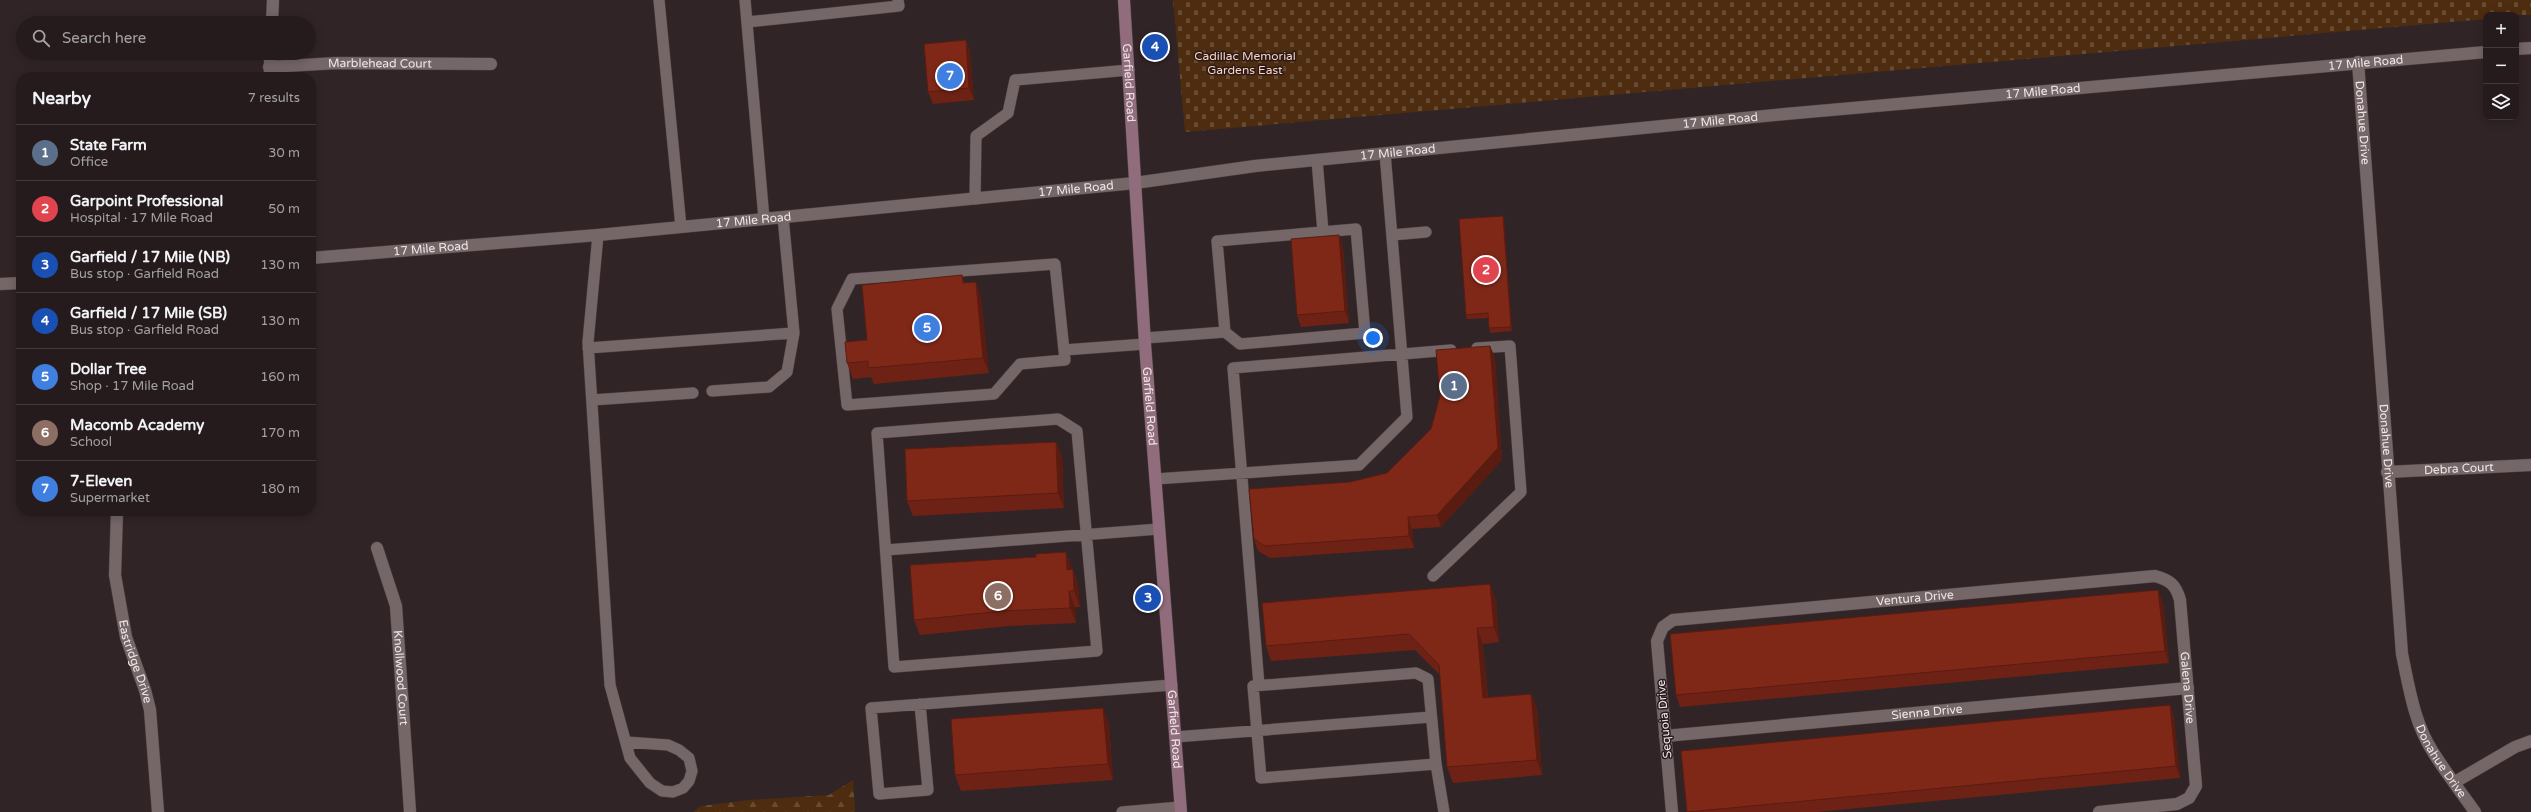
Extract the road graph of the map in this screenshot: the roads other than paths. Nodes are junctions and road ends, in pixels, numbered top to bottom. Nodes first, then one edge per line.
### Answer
1 (273, 0) edge
2 (659, 0) edge
3 (745, 0) edge
4 (1124, 0) edge
5 (898, 3) edge
6 (272, 16) edge
7 (747, 22) junction
8 (2531, 48) edge
9 (2519, 49) edge
10 (2483, 52) edge
11 (270, 60) edge
12 (2358, 62) junction
13 (491, 64) dead end
14 (1128, 70) junction
15 (270, 72) edge
16 (1385, 154) junction
17 (1317, 160) junction
18 (1135, 183) junction
19 (975, 199) junction
20 (783, 217) junction
21 (764, 219) junction
22 (681, 227) junction
23 (1323, 232) junction
24 (1426, 232) dead end
25 (598, 235) junction
26 (1392, 235) junction
27 (316, 258) edge
28 (16, 283) edge
29 (0, 284) edge
30 (1225, 332) junction
31 (794, 333) junction
32 (1145, 341) junction
33 (588, 348) junction
34 (1064, 350) junction
35 (1402, 353) junction
36 (712, 391) dead end
37 (693, 393) dead end
38 (592, 400) junction
39 (2531, 465) edge
40 (2387, 472) junction
41 (1241, 474) junction
42 (1155, 479) junction
43 (117, 516) edge
44 (1159, 530) junction
45 (1087, 535) junction
46 (377, 548) dead end
47 (886, 550) junction
48 (1433, 576) dead end
49 (2168, 580) joint
50 (1663, 627) joint
51 (1172, 685) junction
52 (1259, 685) junction
53 (2188, 688) junction
54 (920, 704) junction
55 (1431, 717) junction
56 (1257, 731) junction
57 (1665, 736) junction
58 (1175, 737) junction
59 (2531, 741) edge
60 (626, 742) junction
61 (1436, 764) junction
62 (2455, 782) junction
63 (1180, 810) edge
64 (158, 812) edge
65 (410, 812) edge
66 (1122, 812) edge
67 (1444, 812) edge
68 (1672, 812) edge
69 (2100, 812) edge
70 (2475, 812) edge

1 - 6 street
2 - 22 lane
3 - 7 lane
4 - 14 main road, Garfield Road
5 - 7 lane
7 - 21 lane
8 - 9 street
10 - 12 street, 17 Mile Road
11 - 15 street
12 - 16 street, 17 Mile Road
12 - 40 street, Donahue Drive
13 - 15 street, Marblehead Court
14 - 18 main road, Garfield Road
14 - 19 lane
16 - 17 street, 17 Mile Road
16 - 26 lane
17 - 18 street, 17 Mile Road
17 - 23 lane
18 - 19 street, 17 Mile Road
18 - 32 main road, Garfield Road
19 - 20 street, 17 Mile Road
20 - 21 street, 17 Mile Road
20 - 31 lane
21 - 22 street, 17 Mile Road
22 - 25 street, 17 Mile Road
23 - 30 lane
23 - 30 lane
24 - 26 lane
25 - 27 street, 17 Mile Road
25 - 33 lane
26 - 35 lane
28 - 29 street
30 - 32 lane
31 - 33 lane
31 - 36 lane
32 - 34 lane
32 - 42 main road, Garfield Road
33 - 38 lane
34 - 34 lane
35 - 41 lane
35 - 41 lane
35 - 48 lane
37 - 38 lane
38 - 60 lane
39 - 40 street, Debra Court
40 - 62 street, Donahue Drive
41 - 42 lane
41 - 52 lane
42 - 44 main road, Garfield Road
43 - 64 street, Eastridge Drive
44 - 45 lane
44 - 51 main road, Garfield Road
45 - 47 lane
45 - 47 lane
45 - 47 lane
46 - 65 street, Knollwood Court
49 - 50 street, Ventura Drive
49 - 53 street, Galena Drive
50 - 57 street, Sequoia Drive
51 - 54 lane
51 - 58 main road, Garfield Road
52 - 55 lane
52 - 56 lane
53 - 57 street, Sienna Drive
53 - 69 street, Galena Drive
54 - 54 lane
55 - 56 lane
55 - 61 lane
56 - 58 lane
56 - 61 lane
57 - 68 street, Sequoia Drive
58 - 63 main road, Garfield Road
59 - 62 street
60 - 60 lane
61 - 67 lane
62 - 70 street, Donahue Drive
63 - 66 lane

